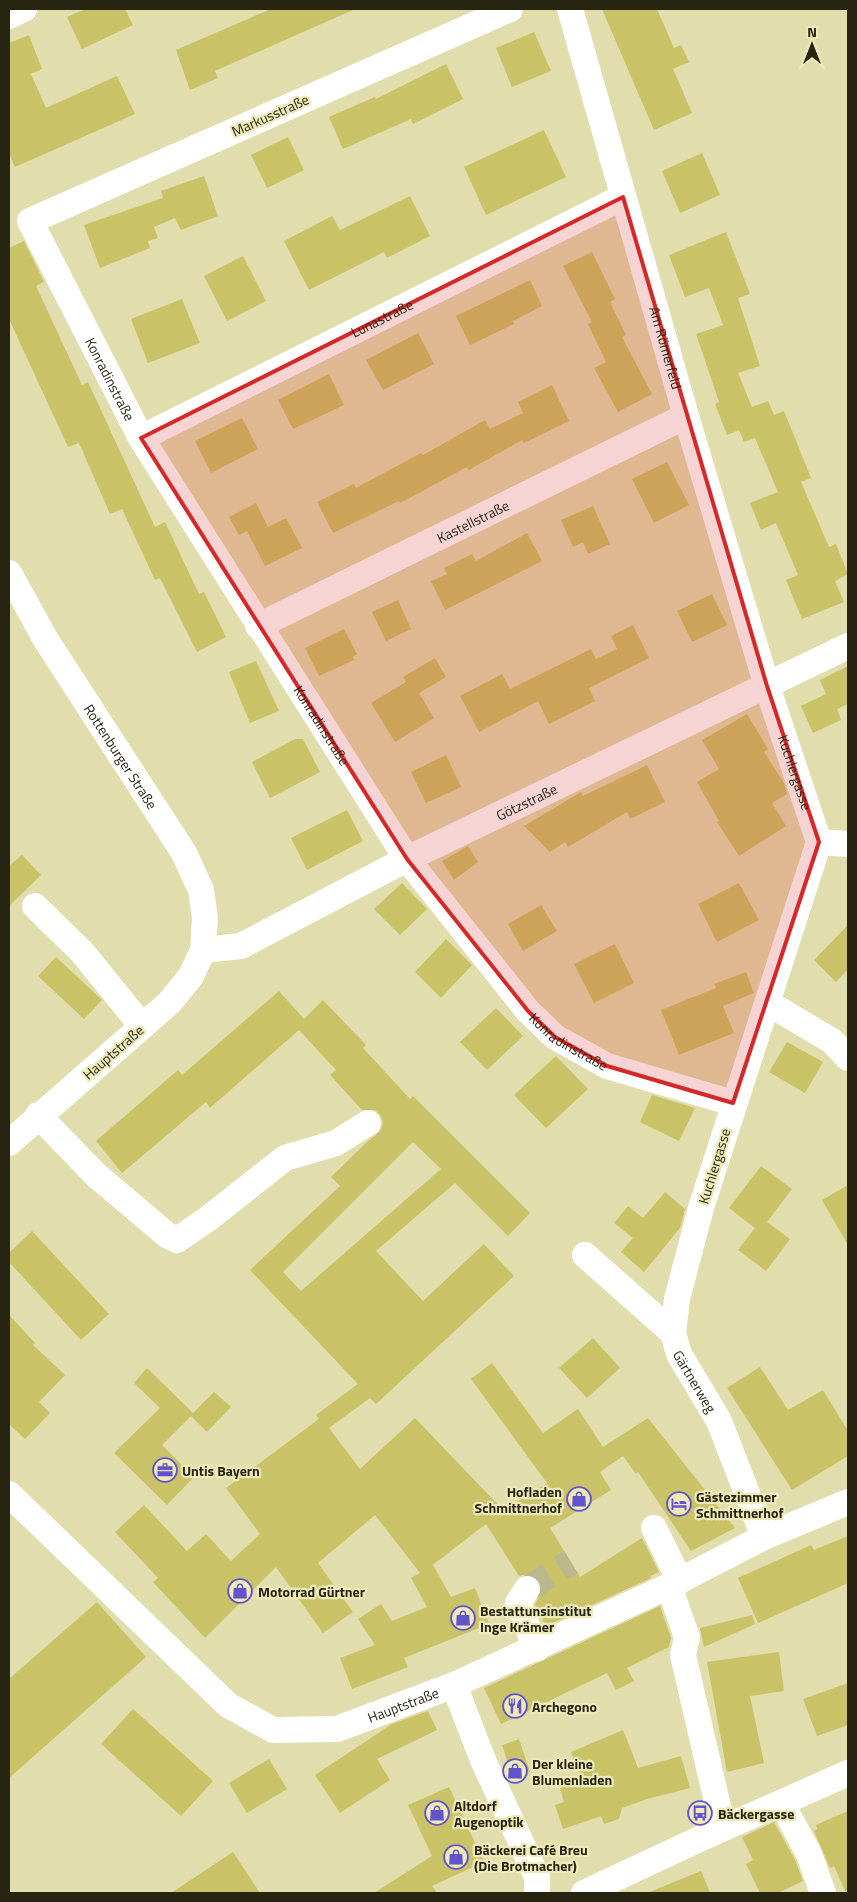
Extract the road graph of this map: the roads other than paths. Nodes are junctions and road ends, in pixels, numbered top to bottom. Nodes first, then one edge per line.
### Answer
1 (24, 9) edge
2 (510, 9) edge
3 (570, 9) edge
4 (9, 16) edge
5 (622, 197) junction
6 (30, 221) joint
7 (686, 416) junction
8 (141, 438) junction
9 (9, 573) edge
10 (258, 626) junction
11 (848, 646) edge
12 (767, 686) junction
13 (819, 842) junction
14 (848, 844) edge
15 (407, 859) junction
16 (35, 906) dead end
17 (203, 950) junction
18 (768, 1003) junction
19 (142, 1026) junction
20 (848, 1058) edge
21 (734, 1103) junction
22 (38, 1115) junction
23 (368, 1123) dead end
24 (11, 1135) edge
25 (585, 1255) dead end
26 (673, 1333) junction
27 (9, 1494) edge
28 (848, 1502) edge
29 (654, 1528) dead end
30 (764, 1538) junction
31 (675, 1584) junction
32 (527, 1589) tunnel mouth
33 (536, 1648) junction
34 (454, 1685) junction
35 (848, 1773) edge
36 (782, 1804) junction
37 (723, 1828) junction
38 (537, 1893) edge
39 (584, 1893) edge
40 (823, 1893) edge

1 - 4 street
2 - 6 street, Markusstraße
3 - 5 street, Am Römerfeld
5 - 7 street, Am Römerfeld
5 - 8 street, Lunastraße
6 - 8 street, Konradinstraße
7 - 10 street, Kastellstraße
7 - 12 street, Am Römerfeld
8 - 10 street, Konradinstraße
9 - 17 street, Rottenburger Straße
10 - 15 street, Konradinstraße
11 - 12 street, Götzstraße
12 - 13 street, Kuchlergasse
12 - 15 street, Götzstraße
13 - 14 street
13 - 18 street, Kuchlergasse
15 - 17 street, Götzstraße
15 - 21 street, Konradinstraße
16 - 19 street
17 - 19 street, Hauptstraße
18 - 20 street
18 - 21 street, Kuchlergasse
19 - 22 street, Hauptstraße
21 - 26 street, Kuchlergasse
22 - 23 street
22 - 24 street, Hauptstraße
25 - 26 street, Gärtnerweg
26 - 30 street, Gärtnerweg
27 - 34 street, Hauptstraße
28 - 30 street, Hauptstraße
29 - 31 street
30 - 31 street, Hauptstraße
31 - 33 street, Hauptstraße
31 - 37 street
32 - 33 street
33 - 34 street, Hauptstraße
34 - 38 street
35 - 36 street
36 - 37 street
36 - 40 street
37 - 39 street

